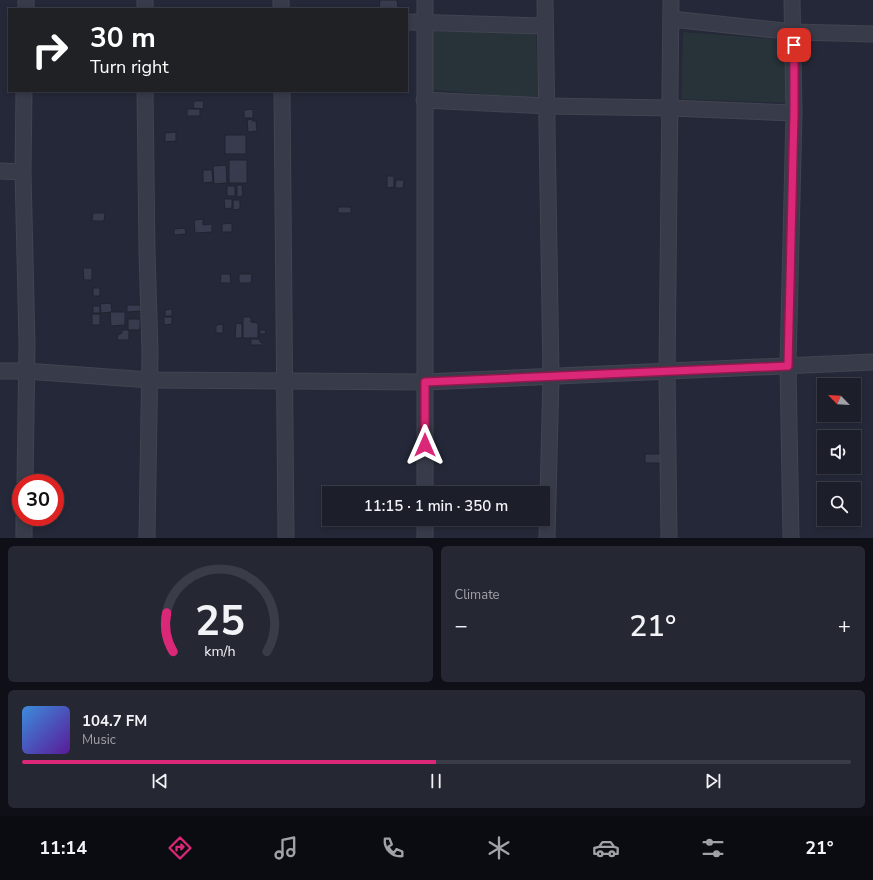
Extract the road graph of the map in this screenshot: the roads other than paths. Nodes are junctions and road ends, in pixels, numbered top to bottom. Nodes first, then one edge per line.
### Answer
1 (425, 0) edge
2 (545, 0) edge
3 (671, 0) edge
4 (792, 0) edge
5 (671, 19) junction
6 (408, 22) edge
7 (424, 22) junction
8 (545, 26) junction
9 (794, 32) junction
10 (873, 34) edge
11 (24, 92) edge
12 (145, 92) edge
13 (282, 92) edge
14 (424, 100) junction
15 (547, 106) junction
16 (671, 108) junction
17 (794, 113) junction
18 (0, 171) edge
19 (23, 172) junction
20 (873, 362) edge
21 (788, 366) junction
22 (0, 371) edge
23 (26, 371) junction
24 (667, 371) junction
25 (551, 376) junction
26 (150, 380) junction
27 (285, 382) junction
28 (425, 382) junction
29 (25, 474) edge
30 (425, 486) edge
31 (24, 526) edge
32 (425, 526) edge
33 (24, 538) edge
34 (147, 538) edge
35 (286, 538) edge
36 (425, 538) edge
37 (547, 538) edge
38 (669, 538) edge
39 (791, 538) edge

1 - 7 street
2 - 8 street
3 - 5 street
4 - 9 street
5 - 9 street
5 - 16 street
6 - 7 street
7 - 8 street
7 - 14 street
8 - 15 street
9 - 10 street
9 - 17 street
11 - 19 street
12 - 26 street
13 - 27 street
14 - 15 street
14 - 28 street
15 - 16 street
15 - 25 street
16 - 17 street
16 - 24 street
17 - 21 street
18 - 19 street
19 - 23 street
20 - 21 street
21 - 24 street
21 - 39 street
22 - 23 street
23 - 26 street
23 - 29 street
24 - 25 street
24 - 38 street
25 - 28 street
25 - 37 street
26 - 27 street
26 - 34 street
27 - 28 street
27 - 35 street
28 - 30 street
31 - 33 street
32 - 36 street

